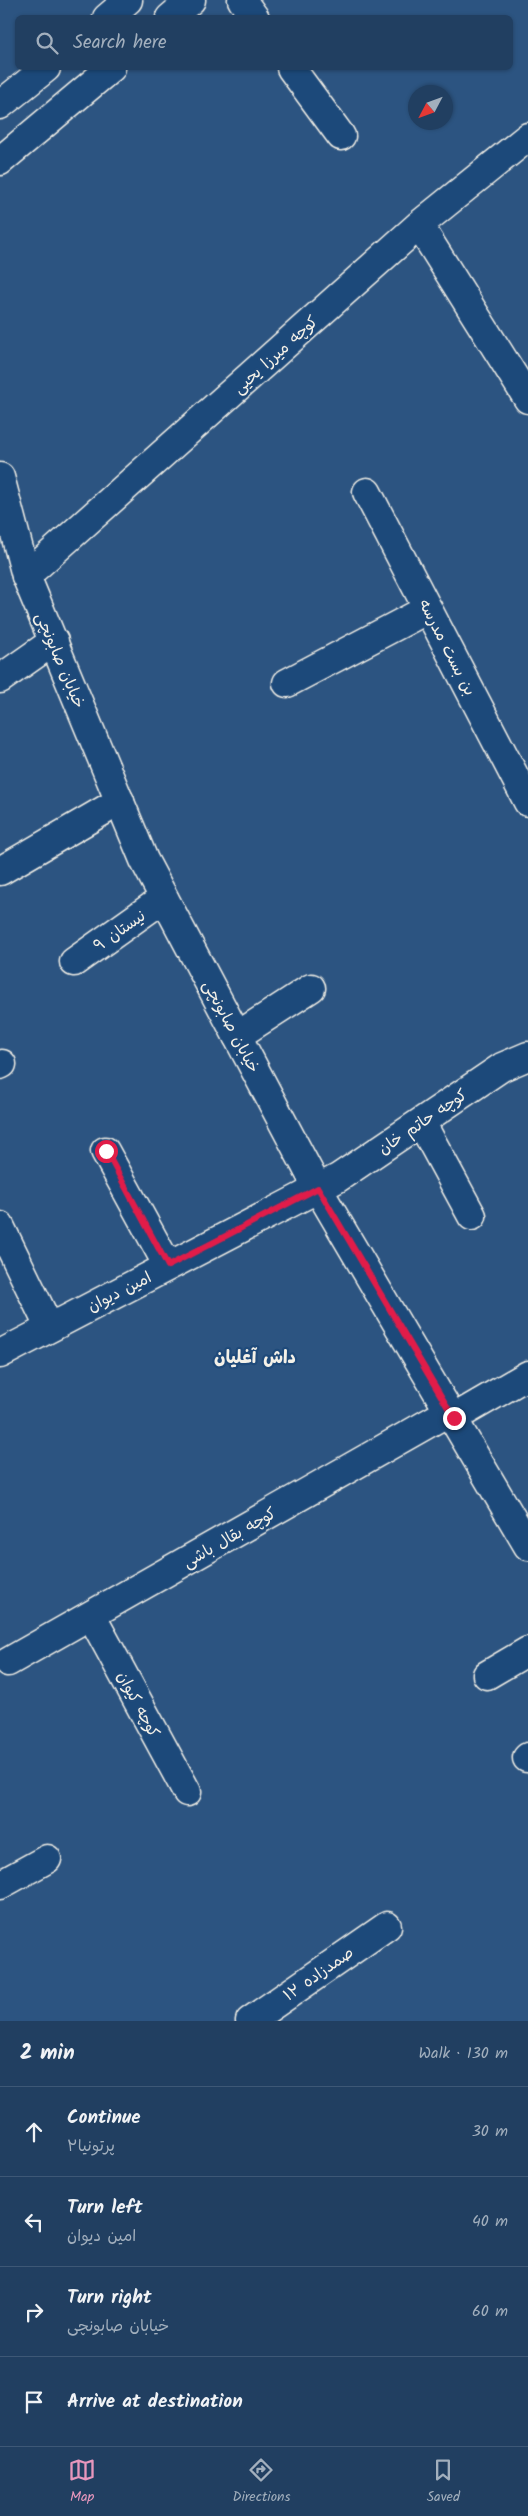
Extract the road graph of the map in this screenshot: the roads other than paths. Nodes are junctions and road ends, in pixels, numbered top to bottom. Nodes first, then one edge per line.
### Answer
1 (128, 0) edge
2 (191, 0) edge
3 (242, 0) edge
4 (110, 15) edge
5 (174, 15) edge
6 (253, 15) edge
7 (44, 70) edge
8 (109, 70) edge
9 (292, 70) edge
10 (0, 105) edge
11 (341, 136) dead end
12 (528, 137) edge
13 (0, 161) edge
14 (419, 225) junction
15 (528, 399) edge
16 (0, 477) edge
17 (367, 492) dead end
18 (26, 576) junction
19 (428, 608) junction
20 (54, 642) junction
21 (0, 679) edge
22 (287, 683) dead end
23 (120, 801) junction
24 (528, 802) edge
25 (0, 871) edge
26 (164, 898) junction
27 (74, 962) dead end
28 (311, 988) dead end
29 (237, 1036) junction
30 (528, 1056) edge
31 (421, 1122) junction
32 (106, 1151) dead end
33 (318, 1188) junction
34 (472, 1216) dead end
35 (0, 1226) edge
36 (168, 1266) junction
37 (49, 1327) junction
38 (0, 1354) edge
39 (528, 1375) edge
40 (452, 1414) junction
41 (528, 1546) edge
42 (91, 1616) junction
43 (528, 1651) edge
44 (8, 1662) dead end
45 (487, 1675) dead end
46 (186, 1792) dead end
47 (47, 1859) dead end
48 (0, 1885) edge
49 (387, 1926) dead end
50 (250, 2021) edge

1 - 4 street
2 - 5 street
3 - 6 street
7 - 10 street
8 - 13 street
9 - 11 street
12 - 14 street, کوچه میرزا یحیی
14 - 15 street
14 - 18 street, کوچه میرزا یحیی
16 - 18 street, خیابان صابونچی
17 - 19 street, بن بست مدرسه
18 - 20 street, خیابان صابونچی
19 - 22 street
19 - 24 street, بن بست مدرسه
20 - 21 street
20 - 23 street, خیابان صابونچی
23 - 25 street
23 - 26 street, خیابان صابونچی
26 - 27 street, نیستان ۹
26 - 29 street, خیابان صابونچی
28 - 29 street
29 - 33 street, خیابان صابونچی
30 - 31 street, کوچه حاتم خان
31 - 33 street, کوچه حاتم خان
31 - 34 street
32 - 36 street
33 - 36 street, امین دیوان
33 - 40 street, خیابان صابونچی
35 - 37 street
36 - 37 street, امین دیوان
37 - 38 street, امین دیوان
39 - 40 street, کوچه بقال باشی
40 - 41 street, خیابان صابونچی
40 - 42 street, کوچه بقال باشی
42 - 44 street, کوچه بقال باشی
42 - 46 street, کوچه کیوان
43 - 45 street
47 - 48 street
49 - 50 street, صمدزاده ۱۲

